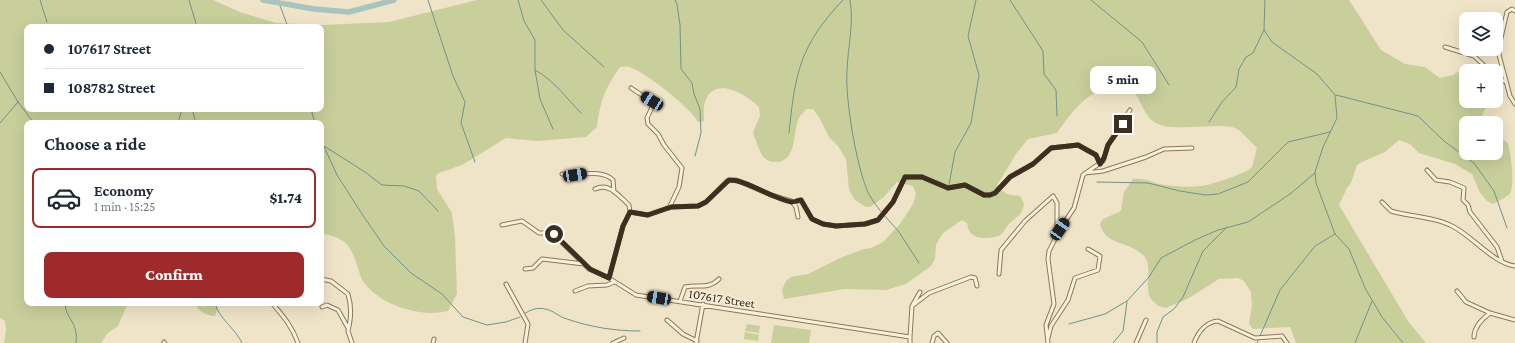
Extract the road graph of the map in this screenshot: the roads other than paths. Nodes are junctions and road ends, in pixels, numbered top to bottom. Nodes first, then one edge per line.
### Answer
1 (1515, 11) edge
2 (1445, 47) dead end
3 (1483, 64) edge
4 (1503, 80) edge
5 (1506, 82) junction
6 (631, 88) dead end
7 (1515, 104) edge
8 (1130, 110) dead end
9 (1192, 148) dead end
10 (1100, 164) junction
11 (1427, 170) dead end
12 (1085, 173) junction
13 (562, 174) dead end
14 (595, 189) dead end
15 (614, 192) junction
16 (1382, 202) dead end
17 (793, 203) junction
18 (669, 208) junction
19 (630, 212) junction
20 (798, 217) dead end
21 (502, 224) dead end
22 (1057, 234) junction
23 (1088, 249) dead end
24 (1502, 261) junction
25 (584, 264) junction
26 (1515, 266) edge
27 (525, 270) dead end
28 (999, 274) dead end
29 (609, 278) junction
30 (719, 279) dead end
31 (324, 280) edge
32 (614, 282) junction
33 (506, 284) dead end
34 (977, 286) dead end
35 (575, 291) dead end
36 (1457, 291) dead end
37 (920, 292) dead end
38 (680, 302) junction
39 (703, 304) junction
40 (274, 306) edge
41 (912, 306) junction
42 (322, 307) dead end
43 (1490, 313) junction
44 (667, 320) dead end
45 (1146, 320) dead end
46 (1515, 320) edge
47 (348, 328) junction
48 (910, 337) junction
49 (1474, 337) dead end
50 (624, 338) dead end
51 (1048, 341) edge
52 (697, 342) edge
53 (298, 343) edge
54 (352, 343) edge
55 (525, 343) edge
56 (613, 343) edge
57 (910, 343) edge
58 (932, 343) edge
59 (947, 343) edge
60 (1136, 343) edge
61 (1194, 343) edge
62 (1287, 343) edge

1 - 5 street
2 - 3 street
4 - 5 street
5 - 7 street
6 - 18 street
8 - 10 street
9 - 12 street
10 - 12 street
10 - 17 street
11 - 24 street
12 - 22 street
13 - 15 street
14 - 15 street
15 - 19 street
16 - 24 street
17 - 18 street
17 - 20 street
18 - 19 street
19 - 29 street
21 - 25 street, 107617 Street
22 - 28 street
22 - 51 street
23 - 51 street
24 - 26 street
25 - 27 street
25 - 29 street, 107617 Street
29 - 32 street, 107617 Street
30 - 38 street
31 - 47 street
32 - 35 street
32 - 38 street, 107617 Street
33 - 55 street
34 - 41 street
36 - 43 street
37 - 41 street
38 - 39 street, 107617 Street
39 - 48 street, 107617 Street
39 - 52 street
40 - 53 street
41 - 48 street
42 - 47 street
43 - 46 street
43 - 49 street
44 - 52 street
45 - 60 street
47 - 54 street
48 - 57 street
50 - 56 street
58 - 59 street
61 - 62 street

